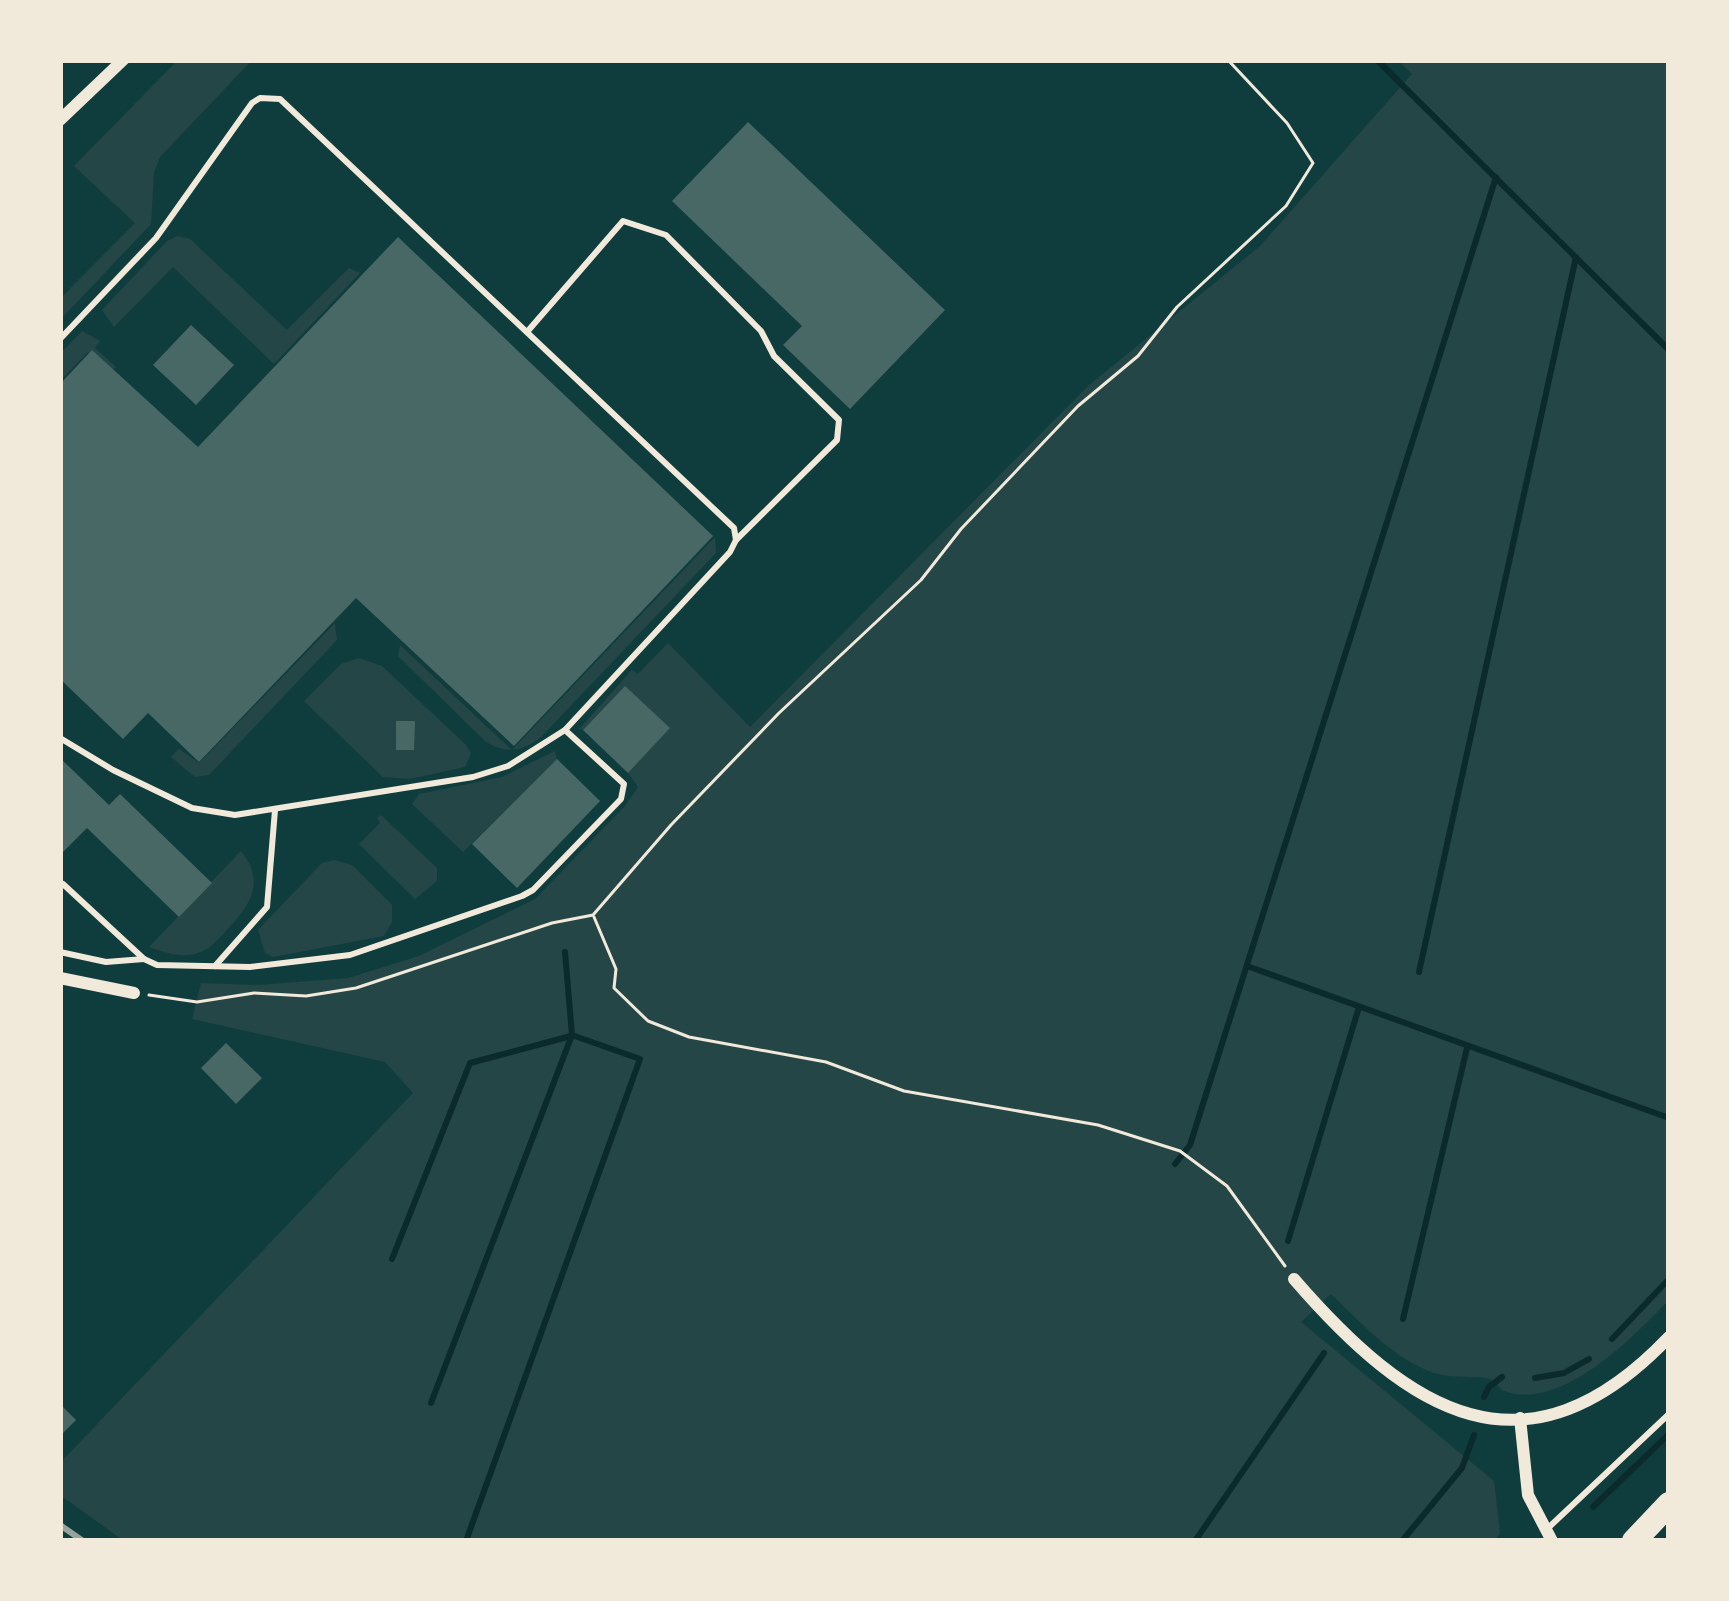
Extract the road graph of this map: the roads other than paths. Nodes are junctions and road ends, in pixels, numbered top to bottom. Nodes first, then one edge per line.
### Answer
1 (123, 60) edge
2 (60, 120) edge
3 (526, 332) junction
4 (60, 339) edge
5 (736, 540) junction
6 (565, 730) junction
7 (60, 738) edge
8 (275, 809) junction
9 (63, 884) edge
10 (60, 952) edge
11 (145, 959) junction
12 (215, 966) junction
13 (60, 978) edge
14 (134, 993) road end
15 (1294, 1279) road end
16 (1669, 1337) edge
17 (1669, 1414) edge
18 (1520, 1418) junction
19 (1669, 1504) edge
20 (1548, 1536) edge
21 (1634, 1541) edge

1 - 2 street
3 - 4 lane
3 - 5 lane
3 - 5 lane
5 - 6 lane
6 - 8 lane
6 - 12 lane
7 - 8 lane
8 - 12 lane
9 - 11 lane
10 - 11 lane
11 - 12 lane
13 - 14 street
15 - 18 street
16 - 18 street
17 - 20 lane
18 - 20 street
19 - 21 highway

